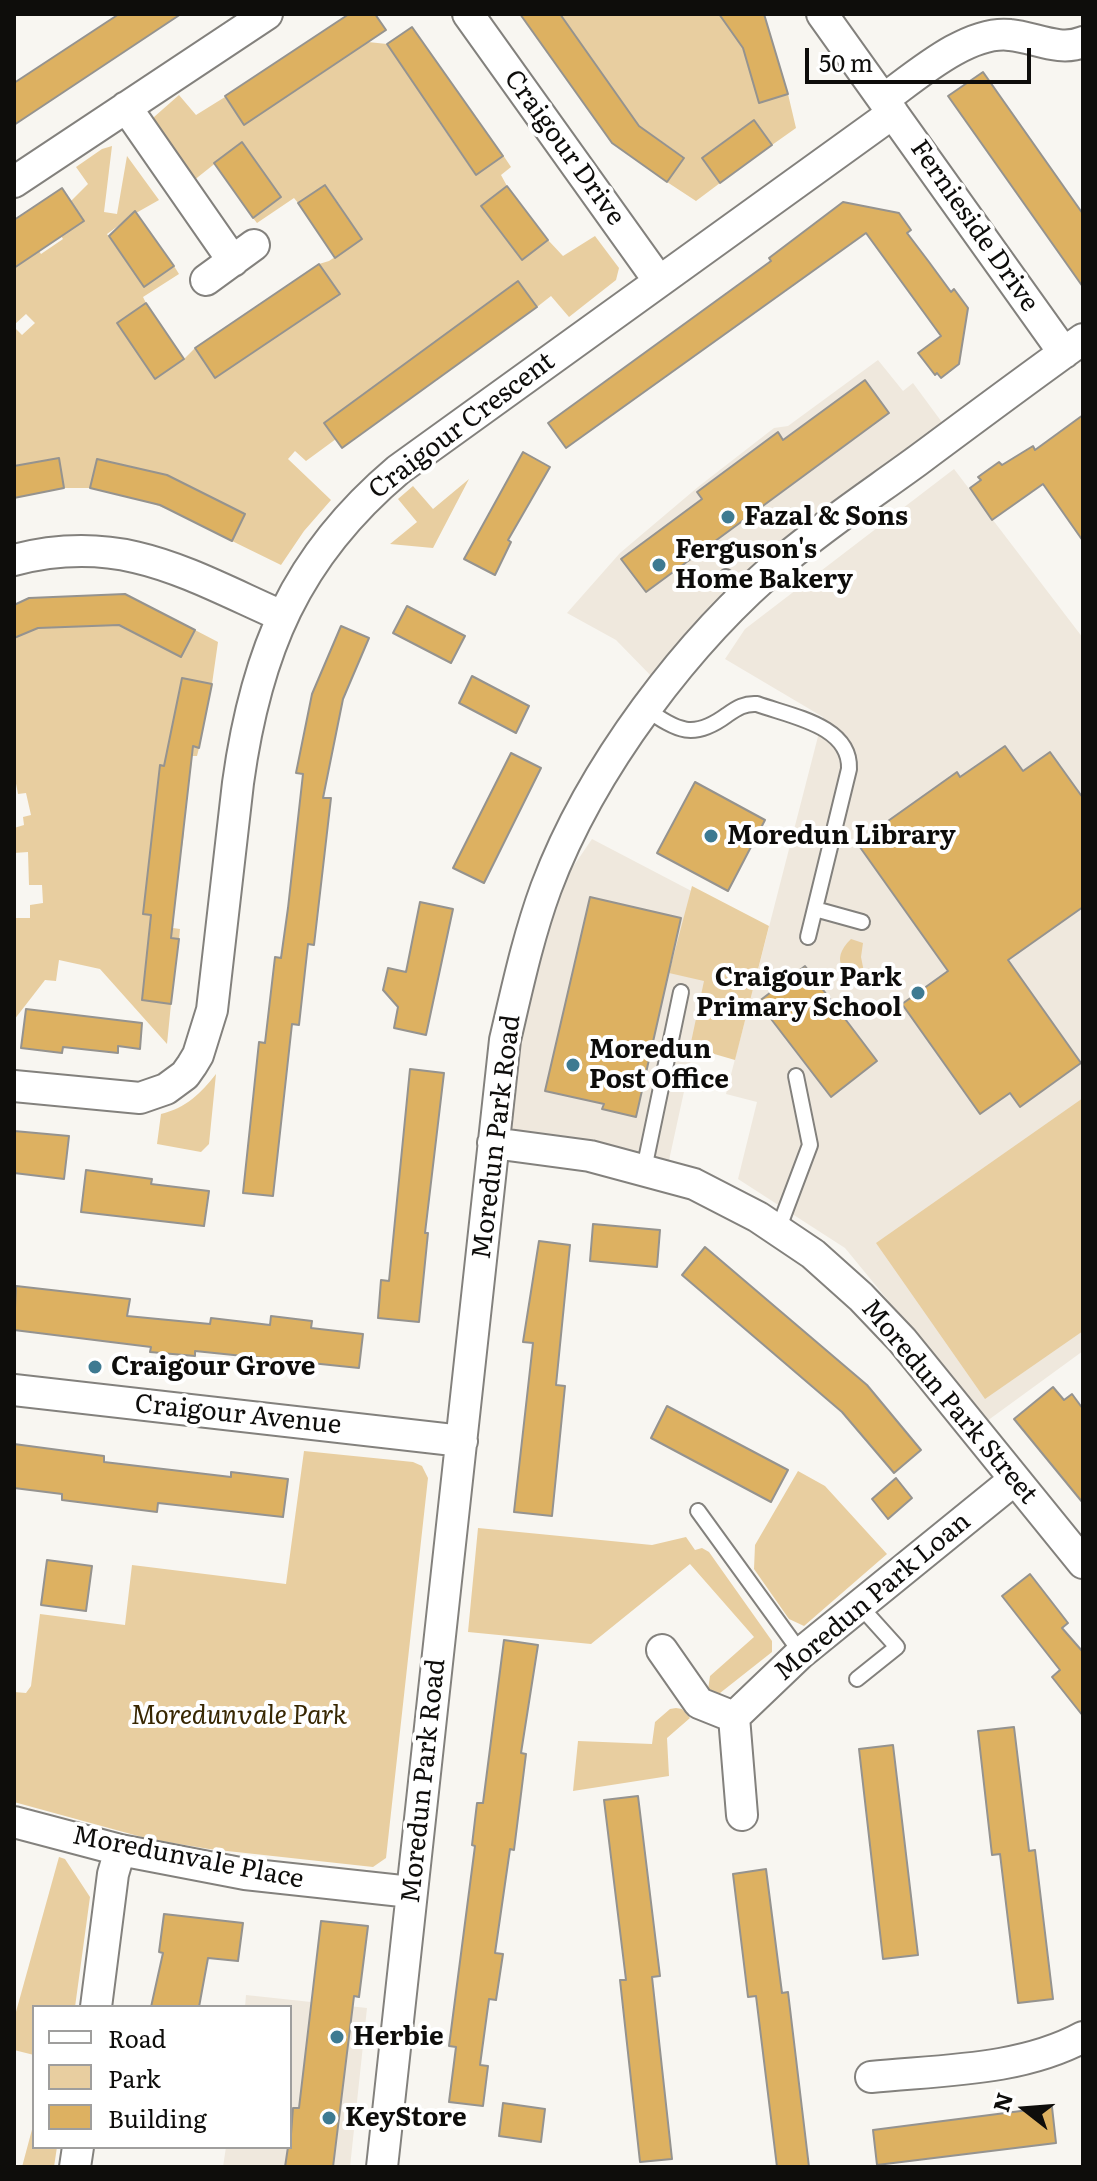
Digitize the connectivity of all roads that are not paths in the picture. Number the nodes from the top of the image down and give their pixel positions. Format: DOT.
graph roads {
  1 [pos="267,14"];
  2 [pos="468,14"];
  3 [pos="822,14"];
  4 [pos="1083,42"];
  5 [pos="888,106"];
  6 [pos="126,107"];
  7 [pos="14,182"];
  8 [pos="206,280"];
  9 [pos="659,281"];
  10 [pos="1074,346"];
  11 [pos="14,560"];
  12 [pos="282,616"];
  13 [pos="646,709"];
  14 [pos="815,909"];
  15 [pos="862,922"];
  16 [pos="808,937"];
  17 [pos="681,992"];
  18 [pos="796,1076"];
  19 [pos="14,1086"];
  20 [pos="493,1143"];
  21 [pos="644,1169"];
  22 [pos="778,1230"];
  23 [pos="14,1390"];
  24 [pos="462,1441"];
  25 [pos="1014,1480"];
  26 [pos="698,1511"];
  27 [pos="1083,1563"];
  28 [pos="860,1606"];
  29 [pos="662,1650"];
  30 [pos="801,1653"];
  31 [pos="857,1679"];
  32 [pos="734,1717"];
  33 [pos="742,1815"];
  34 [pos="14,1822"];
  35 [pos="120,1850"];
  36 [pos="411,1892"];
  37 [pos="96,2005"];
  38 [pos="1083,2037"];
  39 [pos="871,2077"];
  40 [pos="382,2167"];
  1 -- 6 [label="street"];
  2 -- 9 [label="street, Craigour Drive"];
  3 -- 5 [label="street, Fernieside Drive"];
  4 -- 5 [label="street"];
  5 -- 9 [label="street, Craigour Crescent"];
  5 -- 10 [label="street, Fernieside Drive"];
  6 -- 7 [label="street"];
  6 -- 8 [label="street"];
  9 -- 12 [label="street, Craigour Crescent"];
  10 -- 13 [label="street, Moredun Park Road"];
  11 -- 12 [label="street"];
  12 -- 19 [label="street, Craigour Crescent"];
  13 -- 14 [label="lane"];
  13 -- 20 [label="street, Moredun Park Road"];
  14 -- 15 [label="lane"];
  14 -- 16 [label="lane"];
  17 -- 21 [label="lane"];
  18 -- 22 [label="lane"];
  20 -- 21 [label="street, Moredun Park Street"];
  20 -- 24 [label="street, Moredun Park Road"];
  21 -- 22 [label="street, Moredun Park Street"];
  22 -- 25 [label="street, Moredun Park Street"];
  23 -- 24 [label="street, Craigour Avenue"];
  24 -- 36 [label="street, Moredun Park Road"];
  25 -- 27 [label="street, Moredun Park Street"];
  25 -- 28 [label="street, Moredun Park Loan"];
  26 -- 30 [label="lane"];
  28 -- 30 [label="street, Moredun Park Loan"];
  28 -- 31 [label="lane"];
  29 -- 32 [label="street"];
  30 -- 32 [label="street, Moredun Park Loan"];
  32 -- 33 [label="street"];
  34 -- 35 [label="street, Moredunvale Place"];
  35 -- 36 [label="street, Moredunvale Place"];
  35 -- 37 [label="street"];
  36 -- 40 [label="street, Moredun Park Road"];
  38 -- 39 [label="street"];
}
